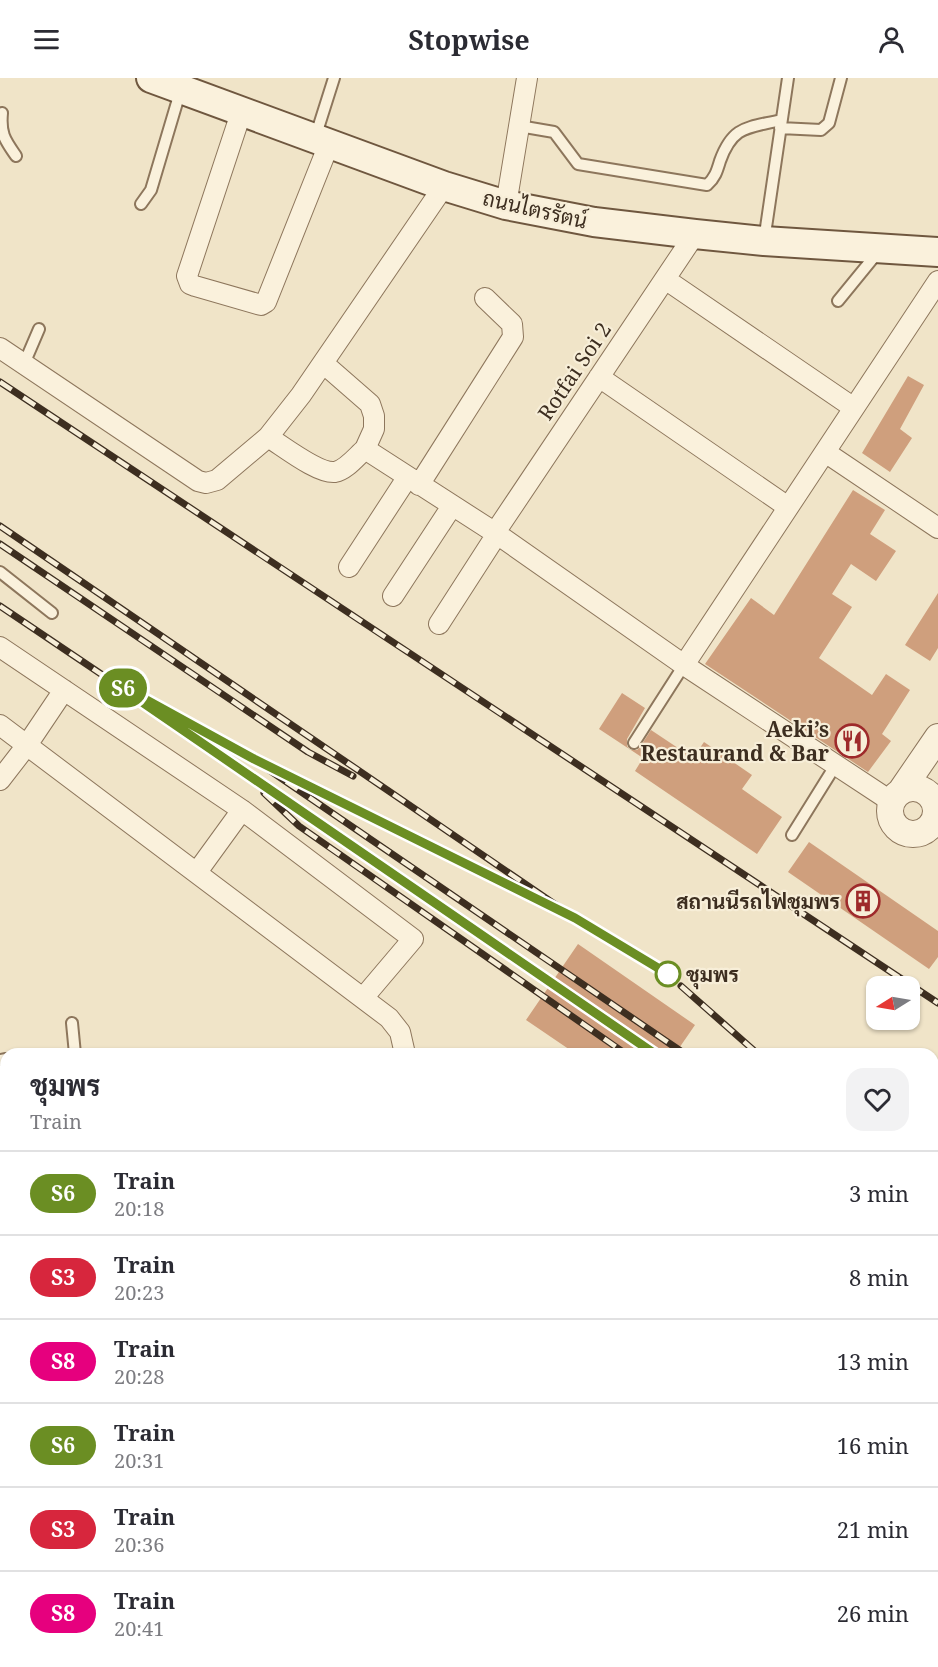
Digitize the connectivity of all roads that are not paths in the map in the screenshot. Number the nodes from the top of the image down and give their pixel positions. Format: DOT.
graph roads {
  1 [pos="151,78"];
  2 [pos="334,78"];
  3 [pos="527,78"];
  4 [pos="788,78"];
  5 [pos="841,78"];
  6 [pos="181,89"];
  7 [pos="242,110"];
  8 [pos="2,113"];
  9 [pos="780,124"];
  10 [pos="519,126"];
  11 [pos="322,141"];
  12 [pos="16,156"];
  13 [pos="444,186"];
  14 [pos="141,204"];
  15 [pos="506,205"];
  16 [pos="695,234"];
  17 [pos="764,241"];
  18 [pos="880,249"];
  19 [pos="938,252"];
  20 [pos="665,279"];
  21 [pos="938,281"];
  22 [pos="485,298"];
  23 [pos="838,301"];
  24 [pos="39,329"];
  25 [pos="0,348"];
  26 [pos="323,363"];
  27 [pos="24,364"];
  28 [pos="599,377"];
  29 [pos="854,408"];
  30 [pos="268,437"];
  31 [pos="365,450"];
  32 [pos="825,452"];
  33 [pos="413,481"];
  34 [pos="452,506"];
  35 [pos="789,507"];
  36 [pos="938,528"];
  37 [pos="495,534"];
  38 [pos="349,567"];
  39 [pos="0,572"];
  40 [pos="393,596"];
  41 [pos="52,613"];
  42 [pos="439,624"];
  43 [pos="0,647"];
  44 [pos="684,665"];
  45 [pos="64,690"];
  46 [pos="0,725"];
  47 [pos="938,737"];
  48 [pos="634,743"];
  49 [pos="27,745"];
  50 [pos="835,766"];
  51 [pos="0,780"];
  52 [pos="896,796"];
  53 [pos="242,810"];
  54 [pos="934,822"];
  55 [pos="792,835"];
  56 [pos="196,872"];
  57 [pos="363,998"];
  58 [pos="72,1023"];
  59 [pos="74,1048"];
  60 [pos="403,1048"];
  1 -- 6 [label="main road, ถนนไตรรัตน์"];
  2 -- 11 [label="lane"];
  3 -- 10 [label="street"];
  4 -- 9 [label="lane"];
  5 -- 9 [label="lane"];
  6 -- 7 [label="main road, ถนนไตรรัตน์"];
  6 -- 14 [label="lane"];
  7 -- 11 [label="main road, ถนนไตรรัตน์"];
  7 -- 11 [label="street"];
  8 -- 12 [label="lane"];
  9 -- 10 [label="lane"];
  9 -- 17 [label="lane"];
  10 -- 15 [label="street"];
  11 -- 13 [label="main road, ถนนไตรรัตน์"];
  13 -- 15 [label="main road, ถนนไตรรัตน์"];
  13 -- 26 [label="street"];
  15 -- 16 [label="main road, ถนนไตรรัตน์"];
  16 -- 17 [label="main road, ถนนไตรรัตน์"];
  16 -- 20 [label="street, Rotfai Soi 2"];
  17 -- 18 [label="main road, ถนนไตรรัตน์"];
  18 -- 19 [label="main road, ถนนไตรรัตน์"];
  18 -- 23 [label="lane"];
  20 -- 28 [label="street, Rotfai Soi 2"];
  20 -- 29 [label="street"];
  21 -- 29 [label="street"];
  22 -- 33 [label="street"];
  24 -- 27 [label="lane"];
  25 -- 27 [label="street"];
  26 -- 30 [label="street"];
  26 -- 31 [label="street"];
  27 -- 30 [label="street"];
  28 -- 35 [label="street"];
  28 -- 37 [label="street, Rotfai Soi 2"];
  29 -- 32 [label="street"];
  30 -- 31 [label="street"];
  31 -- 33 [label="street"];
  32 -- 35 [label="street"];
  32 -- 36 [label="street"];
  33 -- 34 [label="street"];
  33 -- 38 [label="street"];
  34 -- 37 [label="street"];
  34 -- 40 [label="street"];
  35 -- 44 [label="street"];
  37 -- 42 [label="street, Rotfai Soi 2"];
  37 -- 44 [label="street"];
  39 -- 41 [label="lane"];
  43 -- 45 [label="street"];
  44 -- 48 [label="lane"];
  44 -- 50 [label="street"];
  45 -- 49 [label="street"];
  45 -- 53 [label="street"];
  46 -- 49 [label="street"];
  47 -- 52 [label="street"];
  49 -- 51 [label="street"];
  49 -- 56 [label="street"];
  50 -- 52 [label="street"];
  50 -- 55 [label="lane"];
  52 -- 54 [label="street"];
  52 -- 54 [label="street"];
  53 -- 56 [label="street"];
  53 -- 57 [label="street"];
  56 -- 57 [label="street"];
  57 -- 60 [label="street"];
  58 -- 59 [label="lane"];
}
